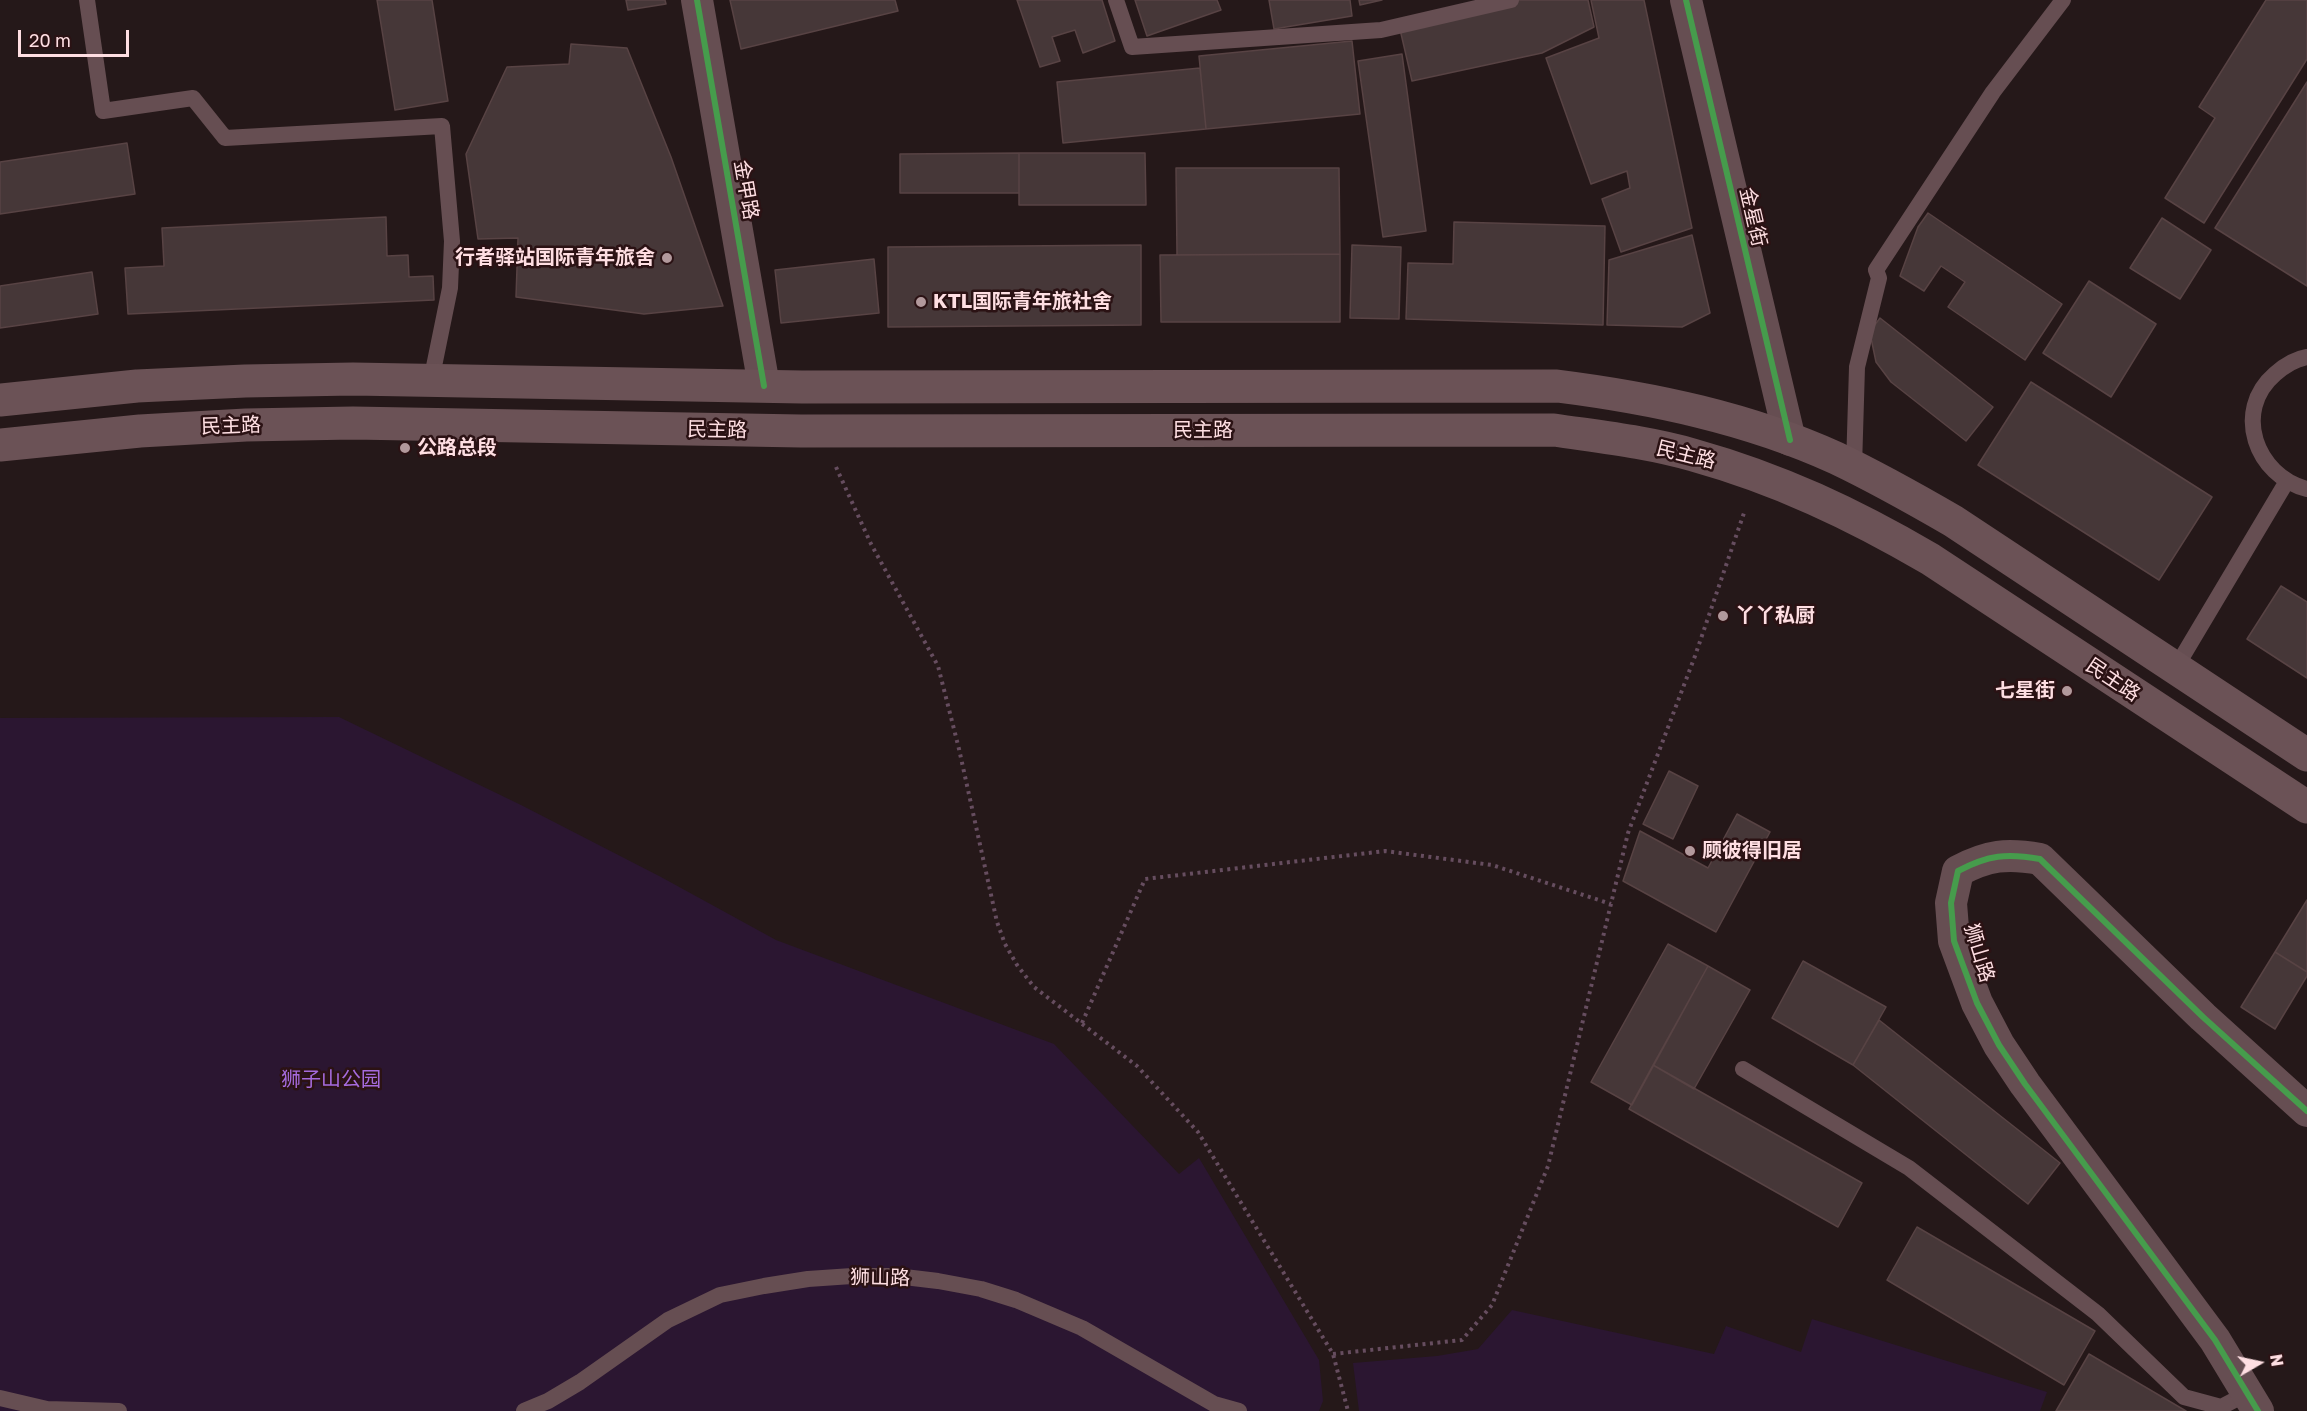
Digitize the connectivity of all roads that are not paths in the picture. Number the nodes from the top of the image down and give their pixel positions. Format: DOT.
graph roads {
  1 [pos="87,0"];
  2 [pos="697,0"];
  3 [pos="1116,0"];
  4 [pos="1512,0"];
  5 [pos="1686,0"];
  6 [pos="2063,0"];
  7 [pos="2307,357"];
  8 [pos="430,381"];
  9 [pos="764,386"];
  10 [pos="0,400"];
  11 [pos="1790,440"];
  12 [pos="0,445"];
  13 [pos="1854,467"];
  14 [pos="2287,482"];
  15 [pos="2307,489"];
  16 [pos="2175,669"];
  17 [pos="2307,755"];
  18 [pos="2307,807"];
  19 [pos="1743,1070"];
  20 [pos="2307,1111"];
  21 [pos="0,1398"];
  22 [pos="2252,1402"];
  23 [pos="119,1411"];
  24 [pos="524,1411"];
  25 [pos="1239,1411"];
  1 -- 8 [label="lane"];
  2 -- 9 [label="street, 金甲路"];
  3 -- 4 [label="lane"];
  5 -- 11 [label="street, 金星街"];
  6 -- 13 [label="lane"];
  7 -- 14 [label="lane"];
  8 -- 9 [label="main road"];
  8 -- 10 [label="main road"];
  9 -- 11 [label="main road"];
  11 -- 13 [label="main road"];
  12 -- 18 [label="main road, 民主路"];
  13 -- 16 [label="main road"];
  14 -- 15 [label="lane"];
  14 -- 16 [label="lane"];
  16 -- 17 [label="main road"];
  19 -- 22 [label="lane"];
  20 -- 22 [label="street, 狮山路"];
  21 -- 23 [label="lane"];
  24 -- 25 [label="lane, 狮山路"];
}
